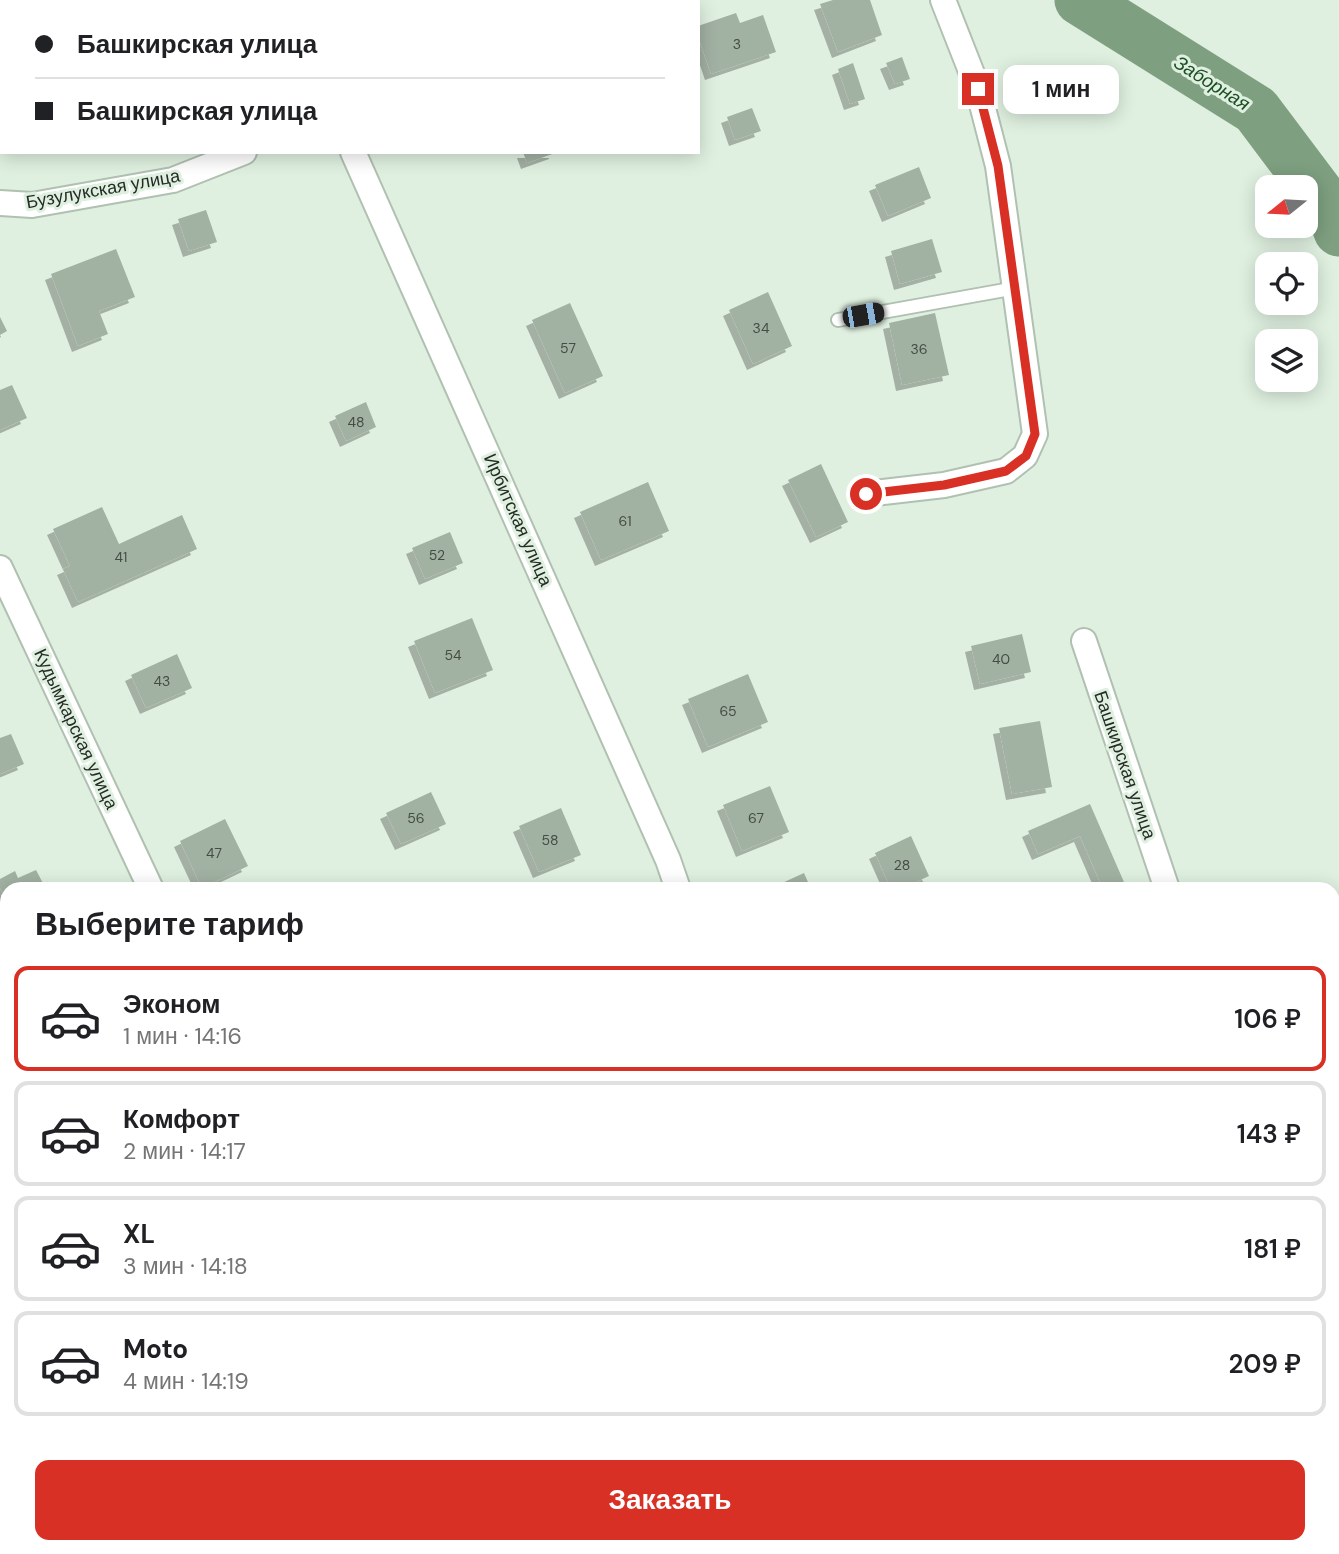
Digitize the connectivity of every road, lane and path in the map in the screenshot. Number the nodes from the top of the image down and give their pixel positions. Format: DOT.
graph roads {
  1 [pos="943,0"];
  2 [pos="239,154"];
  3 [pos="354,154"];
  4 [pos="0,203"];
  5 [pos="1016,288"];
  6 [pos="838,320"];
  7 [pos="866,494"];
  8 [pos="0,569"];
  9 [pos="1084,641"];
  10 [pos="148,882"];
  11 [pos="676,882"];
  12 [pos="1165,882"];
  1 -- 5 [label="street"];
  2 -- 4 [label="street, Бузулукская улица"];
  3 -- 11 [label="street, Ирбитская улица"];
  5 -- 6 [label="lane"];
  5 -- 7 [label="street"];
  8 -- 10 [label="street, Кудымкарская улица"];
  9 -- 12 [label="street, Башкирская улица"];
}
